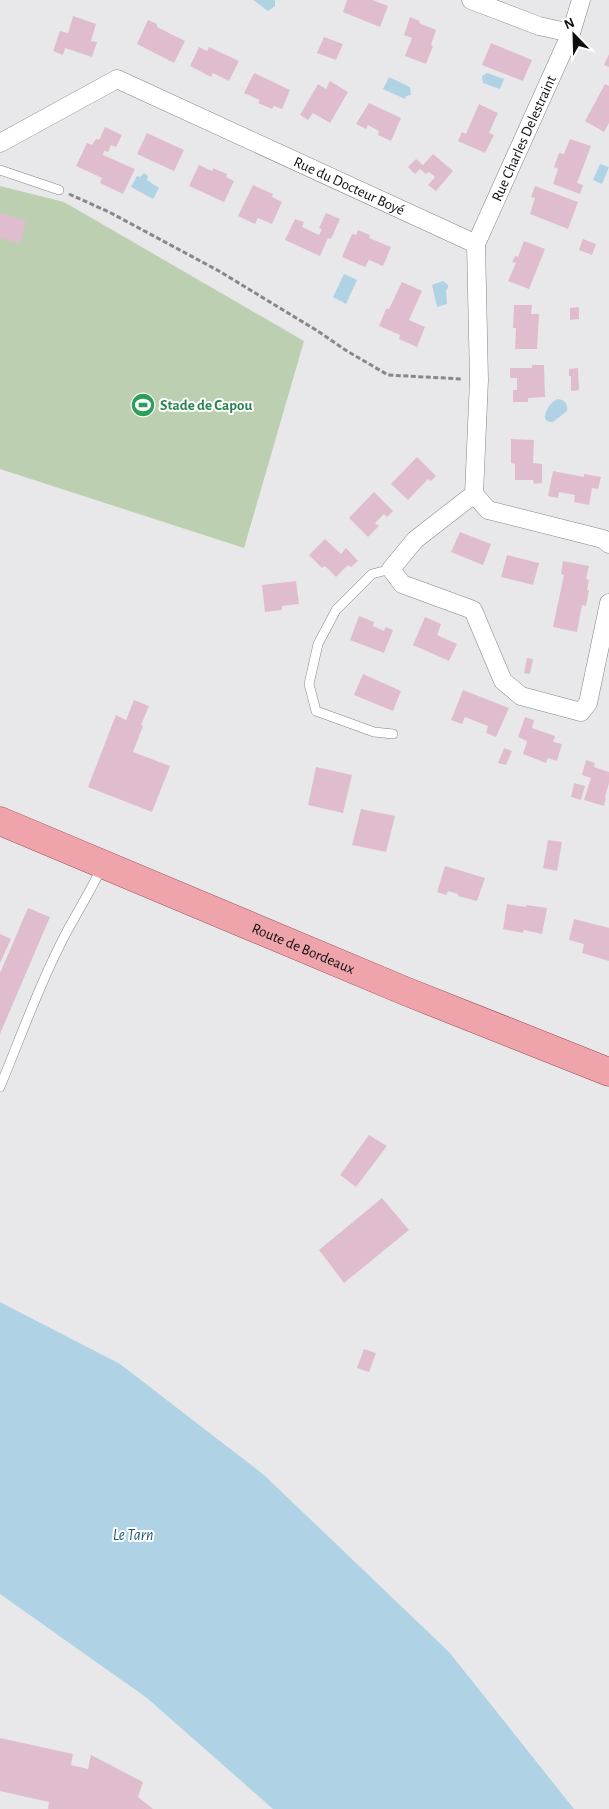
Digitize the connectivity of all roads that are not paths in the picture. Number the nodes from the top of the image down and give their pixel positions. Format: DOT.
graph roads {
  1 [pos="471,0"];
  2 [pos="581,0"];
  3 [pos="572,33"];
  4 [pos="0,143"];
  5 [pos="0,170"];
  6 [pos="59,190"];
  7 [pos="476,244"];
  8 [pos="474,494"];
  9 [pos="609,544"];
  10 [pos="391,569"];
  11 [pos="609,603"];
  12 [pos="392,734"];
  13 [pos="0,821"];
  14 [pos="104,864"];
  15 [pos="609,1072"];
  16 [pos="0,1088"];
  1 -- 3 [label="street"];
  2 -- 3 [label="street, Rue Charles Delestraint"];
  3 -- 7 [label="street, Rue Charles Delestraint"];
  4 -- 7 [label="street, Rue du Docteur Boyé"];
  5 -- 6 [label="lane"];
  7 -- 8 [label="street"];
  8 -- 9 [label="street"];
  8 -- 10 [label="street"];
  10 -- 11 [label="street"];
  10 -- 12 [label="lane"];
  13 -- 14 [label="main road, Route de Bordeaux"];
  14 -- 15 [label="main road, Route de Bordeaux"];
  14 -- 16 [label="lane"];
}
